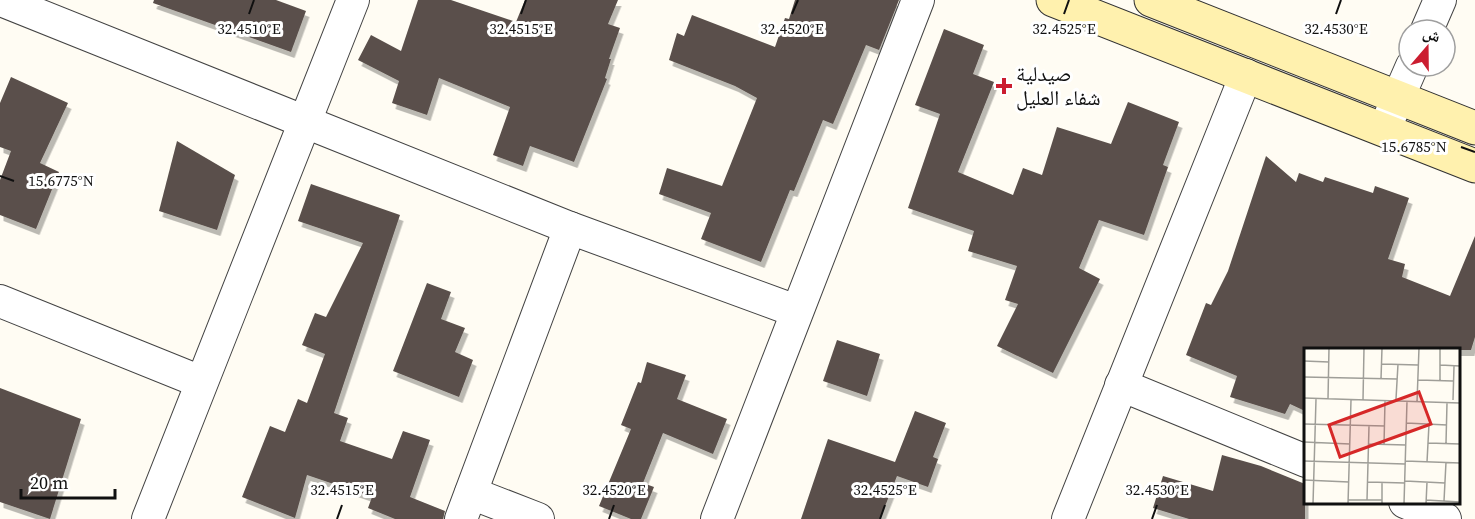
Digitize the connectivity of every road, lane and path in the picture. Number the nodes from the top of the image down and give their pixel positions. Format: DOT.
graph roads {
  1 [pos="1,0"];
  2 [pos="353,0"];
  3 [pos="918,0"];
  4 [pos="1053,0"];
  5 [pos="1151,0"];
  6 [pos="1440,0"];
  7 [pos="1432,18"];
  8 [pos="1246,75"];
  9 [pos="1407,78"];
  10 [pos="1398,98"];
  11 [pos="304,121"];
  12 [pos="1475,128"];
  13 [pos="1384,130"];
  14 [pos="1475,166"];
  15 [pos="570,228"];
  16 [pos="0,301"];
  17 [pos="796,311"];
  18 [pos="201,382"];
  19 [pos="1121,385"];
  20 [pos="1304,461"];
  21 [pos="1410,504"];
  22 [pos="466,506"];
  23 [pos="148,519"];
  24 [pos="538,519"];
  25 [pos="717,519"];
  26 [pos="1068,519"];
  27 [pos="1445,519"];
  1 -- 11 [label="street"];
  2 -- 11 [label="street"];
  3 -- 17 [label="street"];
  4 -- 8 [label="main road"];
  5 -- 10 [label="main road"];
  6 -- 7 [label="street"];
  8 -- 13 [label="main road"];
  8 -- 19 [label="street"];
  9 -- 10 [label="street"];
  10 -- 12 [label="main road"];
  10 -- 13 [label="street"];
  11 -- 15 [label="street"];
  11 -- 18 [label="street"];
  13 -- 14 [label="main road"];
  15 -- 17 [label="street"];
  15 -- 22 [label="street"];
  16 -- 18 [label="street"];
  17 -- 25 [label="street"];
  18 -- 23 [label="street"];
  19 -- 20 [label="street"];
  19 -- 26 [label="street"];
  21 -- 27 [label="street"];
  22 -- 24 [label="street"];
}
